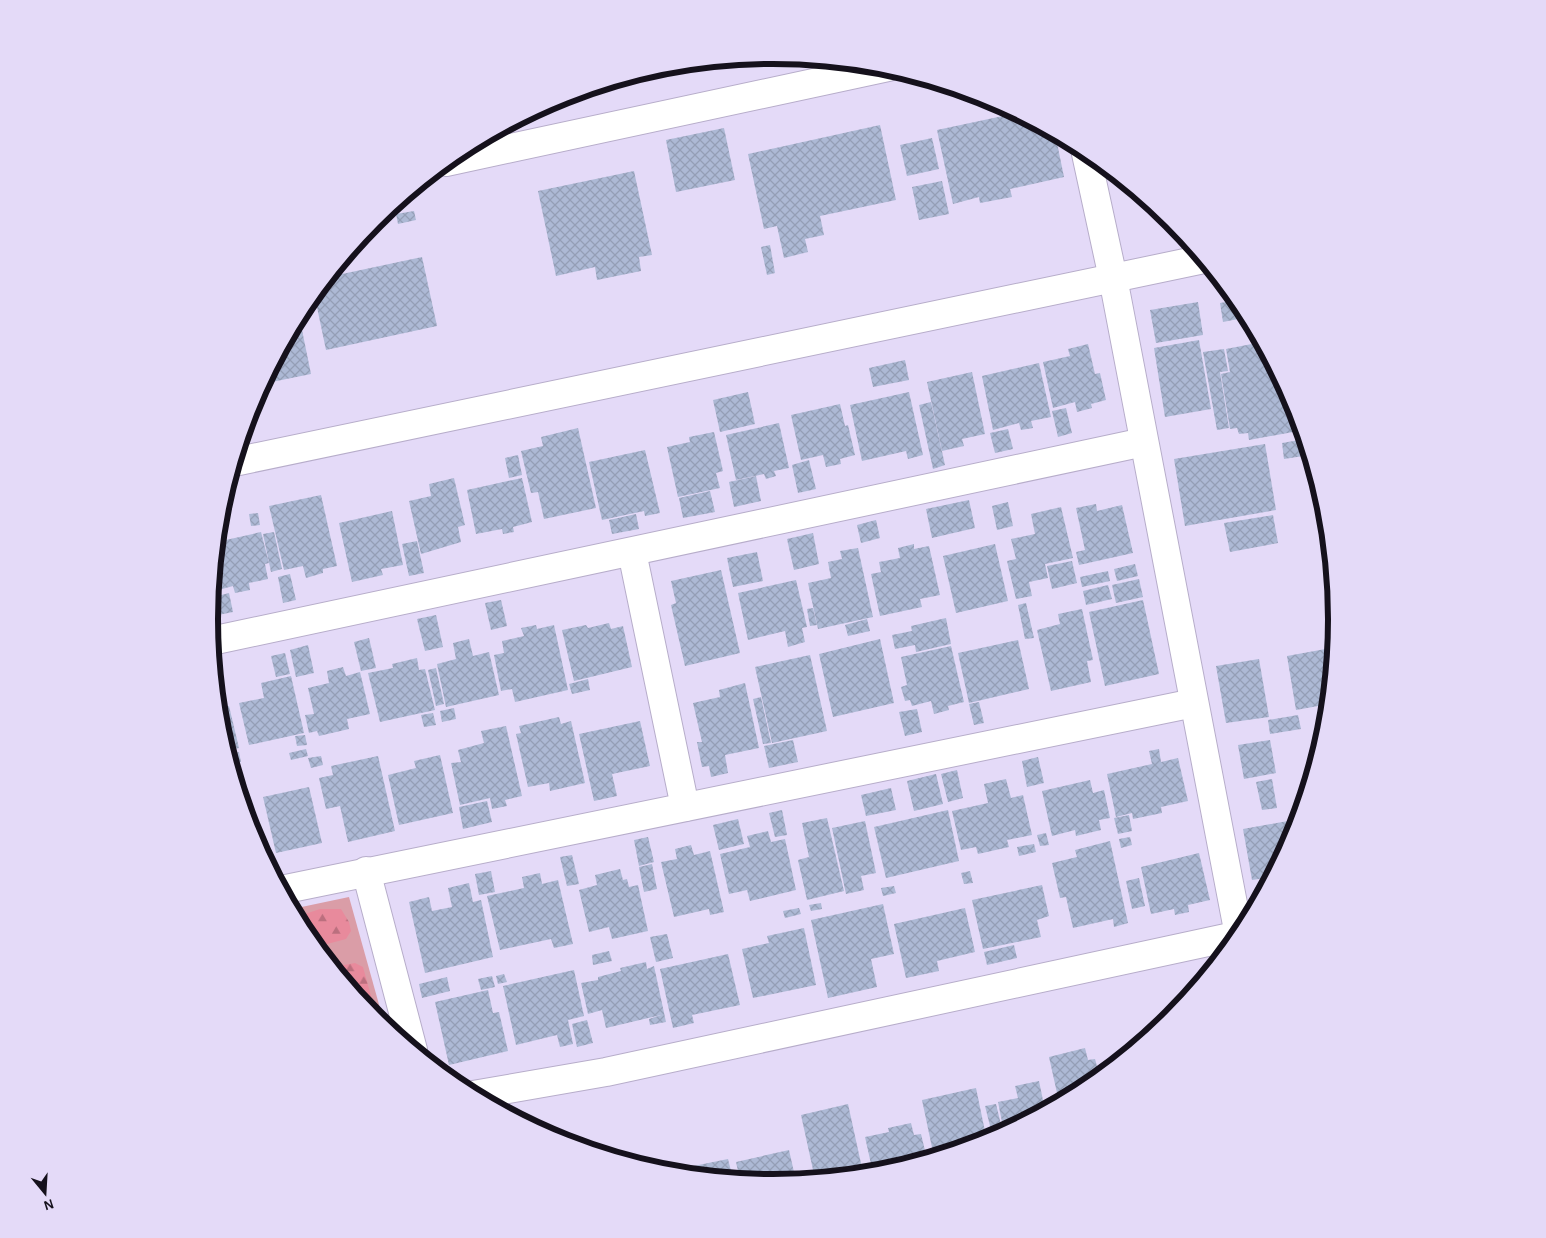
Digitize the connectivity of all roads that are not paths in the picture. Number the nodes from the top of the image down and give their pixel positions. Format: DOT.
graph roads {
  1 [pos="865,72"];
  2 [pos="463,158"];
  3 [pos="1087,161"];
  4 [pos="1196,261"];
  5 [pos="1113,278"];
  6 [pos="1144,442"];
  7 [pos="241,460"];
  8 [pos="632,552"];
  9 [pos="219,640"];
  10 [pos="1194,702"];
  11 [pos="685,807"];
  12 [pos="366,871"];
  13 [pos="288,889"];
  14 [pos="1237,924"];
  15 [pos="1228,937"];
  16 [pos="410,1039"];
  17 [pos="484,1093"];
  1 -- 2 [label="street"];
  3 -- 5 [label="street"];
  4 -- 5 [label="street"];
  5 -- 6 [label="street"];
  5 -- 7 [label="street"];
  6 -- 8 [label="street"];
  6 -- 10 [label="street"];
  8 -- 9 [label="street"];
  8 -- 11 [label="street"];
  10 -- 11 [label="street"];
  10 -- 14 [label="street"];
  11 -- 12 [label="street"];
  12 -- 13 [label="street"];
  12 -- 16 [label="street"];
  15 -- 17 [label="street"];
}
